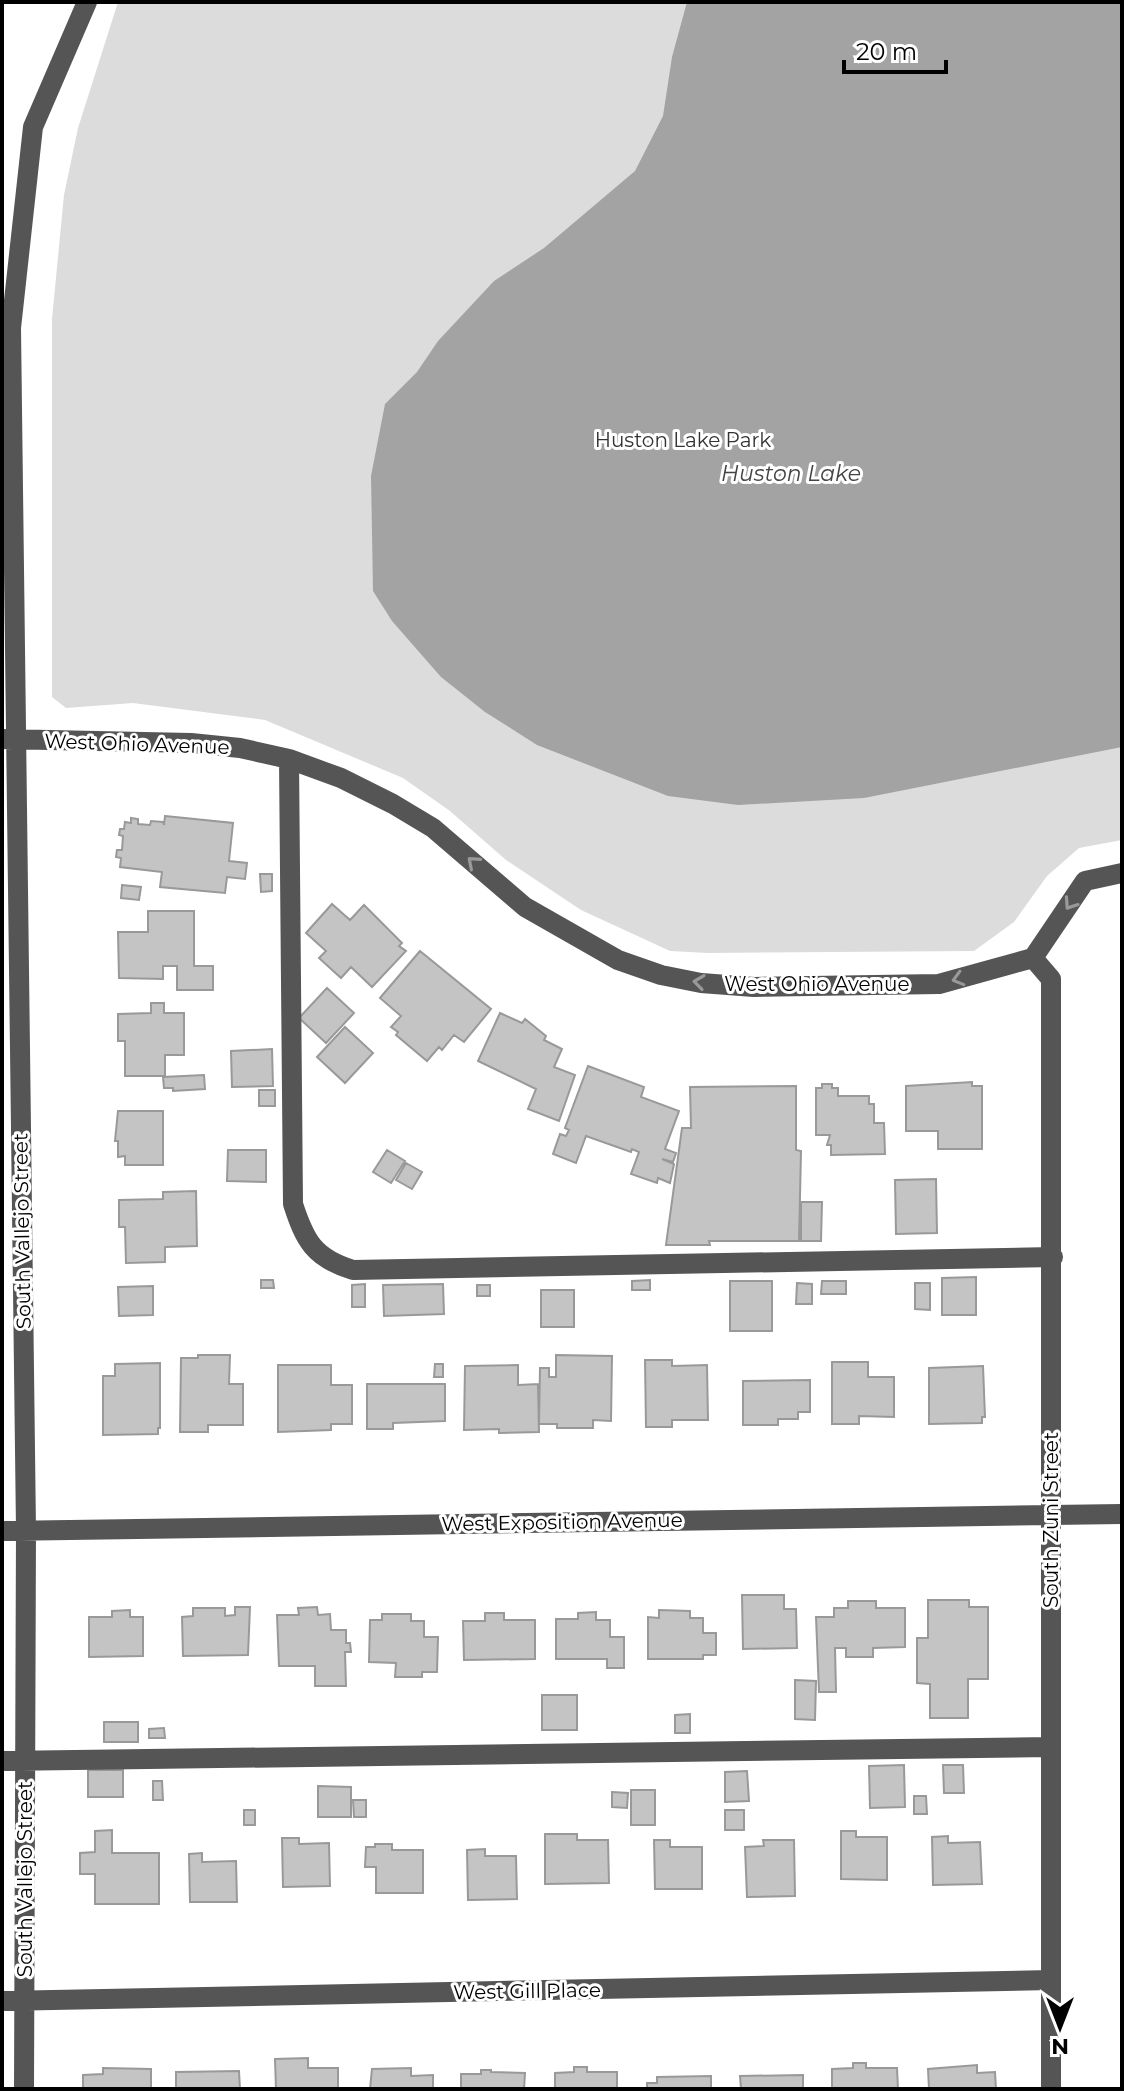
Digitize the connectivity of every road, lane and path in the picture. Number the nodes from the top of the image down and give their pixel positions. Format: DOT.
graph roads {
  1 [pos="87,2"];
  2 [pos="9,739"];
  3 [pos="289,759"];
  4 [pos="1122,873"];
  5 [pos="1033,958"];
  6 [pos="1053,1257"];
  7 [pos="1122,1514"];
  8 [pos="1050,1515"];
  9 [pos="26,1530"];
  10 [pos="2,1531"];
  11 [pos="1050,1747"];
  12 [pos="26,1760"];
  13 [pos="2,1761"];
  14 [pos="1051,1980"];
  15 [pos="2,2001"];
  16 [pos="25,2001"];
  17 [pos="24,2089"];
  18 [pos="1051,2089"];
  1 -- 2 [label="street, South Vallejo Street"];
  2 -- 3 [label="street, West Ohio Avenue"];
  2 -- 9 [label="street, South Vallejo Street"];
  5 -- 3 [label="street, West Ohio Avenue, one-way"];
  3 -- 6 [label="street"];
  4 -- 5 [label="street, one-way"];
  5 -- 6 [label="street, South Zuni Street"];
  6 -- 8 [label="street, South Zuni Street"];
  7 -- 8 [label="street, West Exposition Avenue"];
  8 -- 9 [label="street, West Exposition Avenue"];
  8 -- 11 [label="street, South Zuni Street"];
  9 -- 10 [label="street, West Exposition Avenue"];
  9 -- 12 [label="street, South Vallejo Street"];
  11 -- 12 [label="street"];
  11 -- 14 [label="street, South Zuni Street"];
  12 -- 13 [label="street"];
  12 -- 16 [label="street, South Vallejo Street"];
  14 -- 16 [label="street, West Gill Place"];
  14 -- 18 [label="street, South Zuni Street"];
  15 -- 16 [label="street, West Gill Place"];
  16 -- 17 [label="street, South Vallejo Street"];
}
